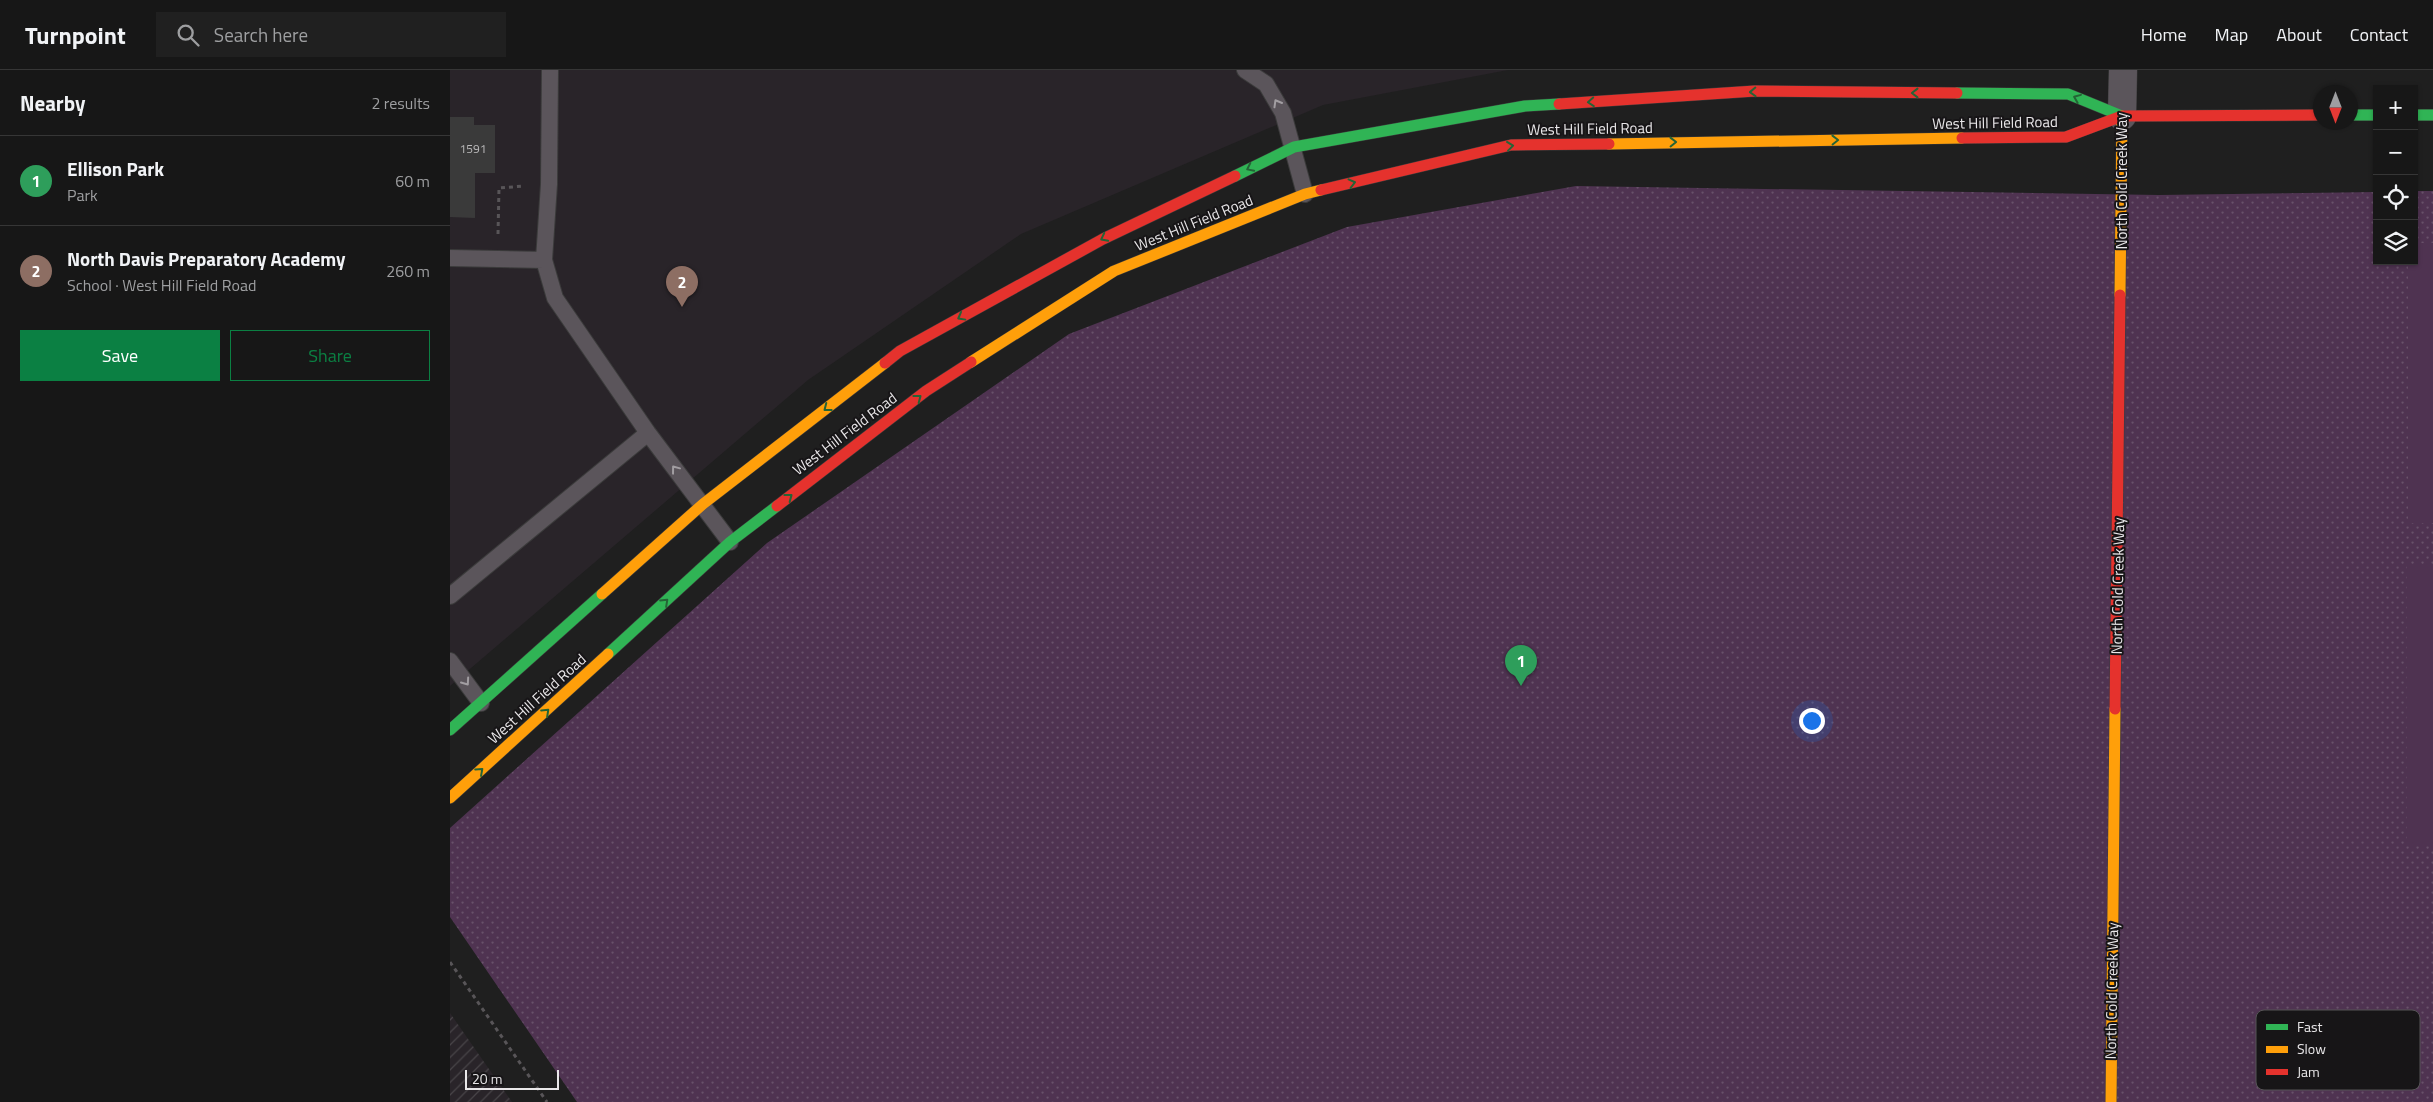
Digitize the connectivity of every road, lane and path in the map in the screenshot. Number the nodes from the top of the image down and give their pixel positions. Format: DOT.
graph roads {
  1 [pos="550,70"];
  2 [pos="1245,70"];
  3 [pos="2123,70"];
  4 [pos="2313,115"];
  5 [pos="2358,115"];
  6 [pos="2373,115"];
  7 [pos="2418,115"];
  8 [pos="2433,115"];
  9 [pos="2122,116"];
  10 [pos="1294,147"];
  11 [pos="529,185"];
  12 [pos="1305,194"];
  13 [pos="498,235"];
  14 [pos="450,258"];
  15 [pos="544,260"];
  16 [pos="648,433"];
  17 [pos="703,504"];
  18 [pos="730,542"];
  19 [pos="450,596"];
  20 [pos="450,661"];
  21 [pos="481,704"];
  22 [pos="450,730"];
  23 [pos="450,798"];
  24 [pos="450,962"];
  25 [pos="547,1102"];
  26 [pos="2111,1102"];
  1 -- 15 [label="lane"];
  10 -- 2 [label="lane, one-way"];
  3 -- 9 [label="street, North Cold Creek Way"];
  4 -- 9 [label="main road, West Hill Field Road"];
  5 -- 6 [label="main road"];
  7 -- 8 [label="main road"];
  9 -- 10 [label="main road, West Hill Field Road, one-way"];
  12 -- 9 [label="main road, West Hill Field Road, one-way"];
  9 -- 26 [label="main road, North Cold Creek Way"];
  10 -- 12 [label="lane"];
  10 -- 17 [label="main road, West Hill Field Road, one-way"];
  11 -- 13 [label="path"];
  18 -- 12 [label="main road, West Hill Field Road, one-way"];
  14 -- 15 [label="lane"];
  15 -- 16 [label="lane"];
  17 -- 16 [label="lane, one-way"];
  16 -- 19 [label="lane"];
  17 -- 18 [label="lane"];
  17 -- 21 [label="main road, West Hill Field Road"];
  23 -- 18 [label="main road, West Hill Field Road, one-way"];
  20 -- 21 [label="lane, one-way"];
  21 -- 22 [label="main road, West Hill Field Road"];
  24 -- 25 [label="path"];
}
